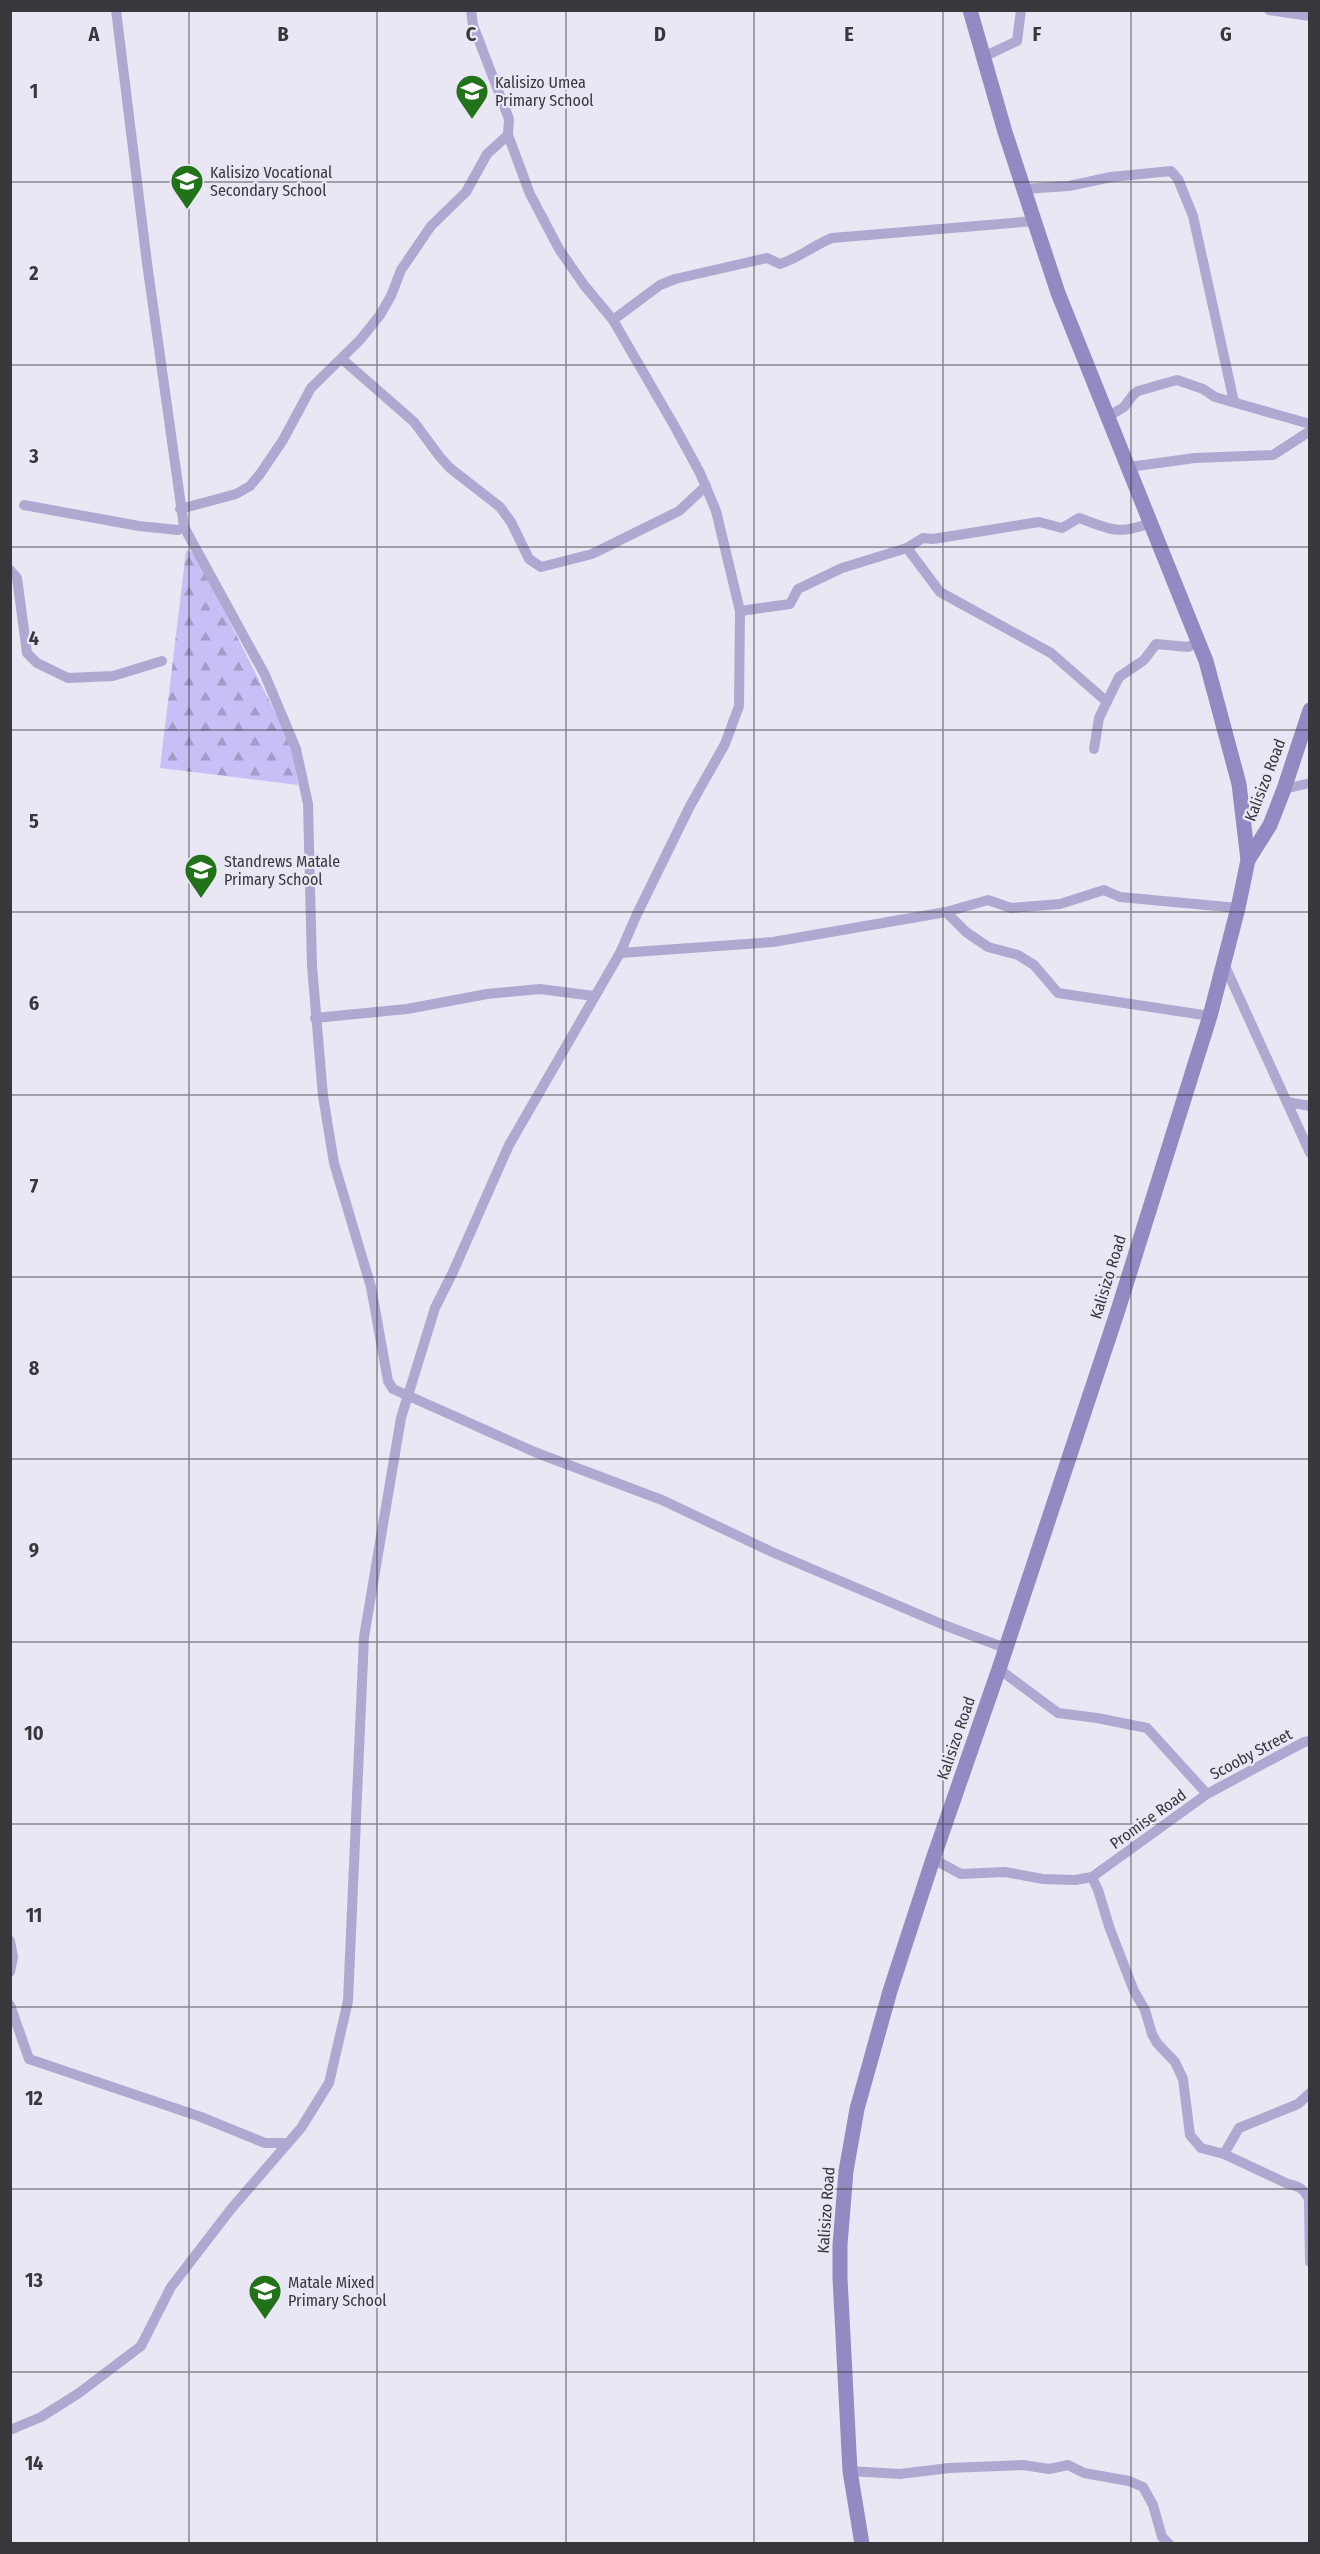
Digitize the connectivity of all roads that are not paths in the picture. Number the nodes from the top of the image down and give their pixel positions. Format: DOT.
graph roads {
  1 [pos="116,10"];
  2 [pos="471,10"];
  3 [pos="970,10"];
  4 [pos="1021,10"];
  5 [pos="1269,10"];
  6 [pos="1310,16"];
  7 [pos="983,57"];
  8 [pos="508,135"];
  9 [pos="1024,189"];
  10 [pos="1035,220"];
  11 [pos="613,320"];
  12 [pos="342,359"];
  13 [pos="1234,402"];
  14 [pos="1109,416"];
  15 [pos="1310,424"];
  16 [pos="1310,431"];
  17 [pos="1129,467"];
  18 [pos="706,486"];
  19 [pos="24,505"];
  20 [pos="180,509"];
  21 [pos="1151,523"];
  22 [pos="178,530"];
  23 [pos="907,548"];
  24 [pos="10,570"];
  25 [pos="740,611"];
  26 [pos="1198,642"];
  27 [pos="162,661"];
  28 [pos="1106,701"];
  29 [pos="1310,710"];
  30 [pos="1094,749"];
  31 [pos="1310,783"];
  32 [pos="1284,789"];
  33 [pos="1248,860"];
  34 [pos="1238,908"];
  35 [pos="946,912"];
  36 [pos="620,953"];
  37 [pos="1224,964"];
  38 [pos="594,996"];
  39 [pos="1210,1016"];
  40 [pos="315,1018"];
  41 [pos="1287,1102"];
  42 [pos="1310,1106"];
  43 [pos="1310,1153"];
  44 [pos="408,1395"];
  45 [pos="1005,1648"];
  46 [pos="999,1669"];
  47 [pos="1310,1741"];
  48 [pos="1207,1794"];
  49 [pos="933,1859"];
  50 [pos="1092,1877"];
  51 [pos="10,1941"];
  52 [pos="12,1957"];
  53 [pos="10,1972"];
  54 [pos="10,2005"];
  55 [pos="1310,2093"];
  56 [pos="288,2143"];
  57 [pos="1224,2154"];
  58 [pos="1310,2262"];
  59 [pos="10,2430"];
  60 [pos="850,2471"];
  61 [pos="1164,2541"];
  62 [pos="862,2544"];
  1 -- 20 [label="street"];
  2 -- 8 [label="street"];
  3 -- 7 [label="street"];
  4 -- 7 [label="street"];
  5 -- 6 [label="street"];
  7 -- 9 [label="street"];
  8 -- 11 [label="street"];
  8 -- 12 [label="street"];
  9 -- 10 [label="street"];
  9 -- 13 [label="street"];
  10 -- 11 [label="street"];
  10 -- 14 [label="street"];
  11 -- 18 [label="street"];
  12 -- 18 [label="street"];
  12 -- 20 [label="street"];
  13 -- 14 [label="street"];
  13 -- 15 [label="street"];
  14 -- 17 [label="street"];
  16 -- 17 [label="street"];
  17 -- 21 [label="street"];
  18 -- 25 [label="street"];
  19 -- 22 [label="street"];
  20 -- 40 [label="street"];
  21 -- 23 [label="street"];
  21 -- 26 [label="street"];
  23 -- 25 [label="street"];
  23 -- 28 [label="street"];
  24 -- 27 [label="street"];
  25 -- 36 [label="street"];
  26 -- 28 [label="street"];
  26 -- 33 [label="street"];
  28 -- 30 [label="street"];
  29 -- 32 [label="street, Kalisizo Road"];
  31 -- 32 [label="street"];
  32 -- 33 [label="street, Kalisizo Road"];
  33 -- 34 [label="street, Kalisizo Road"];
  34 -- 35 [label="street"];
  34 -- 37 [label="street, Kalisizo Road"];
  35 -- 36 [label="street"];
  35 -- 39 [label="street"];
  36 -- 38 [label="street"];
  37 -- 39 [label="street, Kalisizo Road"];
  37 -- 41 [label="street"];
  38 -- 40 [label="street"];
  38 -- 44 [label="street"];
  39 -- 45 [label="street, Kalisizo Road"];
  40 -- 44 [label="street"];
  41 -- 42 [label="street"];
  41 -- 43 [label="street"];
  44 -- 45 [label="street"];
  44 -- 56 [label="street"];
  45 -- 46 [label="street, Kalisizo Road"];
  46 -- 48 [label="street, Promise Road"];
  46 -- 49 [label="street, Kalisizo Road"];
  47 -- 48 [label="street, Scooby Street"];
  48 -- 50 [label="street, Promise Road"];
  49 -- 50 [label="street"];
  49 -- 60 [label="street, Kalisizo Road"];
  50 -- 57 [label="street"];
  51 -- 52 [label="street"];
  52 -- 53 [label="street"];
  54 -- 56 [label="street"];
  55 -- 57 [label="street"];
  56 -- 59 [label="street"];
  57 -- 58 [label="street"];
  60 -- 61 [label="street"];
  60 -- 62 [label="street, Kalisizo Road"];
}
